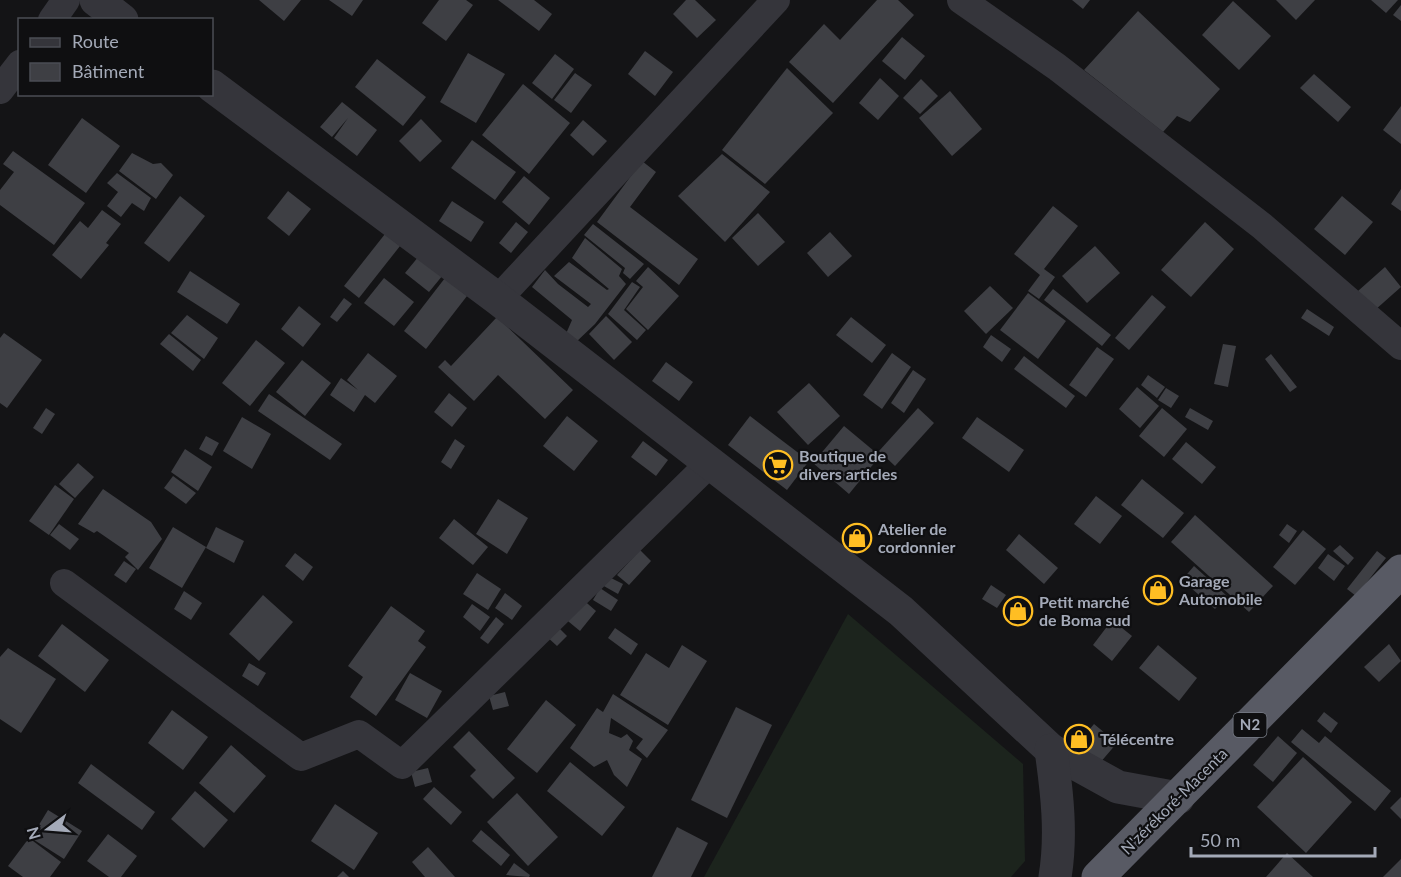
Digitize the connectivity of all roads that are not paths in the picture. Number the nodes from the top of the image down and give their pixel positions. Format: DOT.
graph roads {
  1 [pos="66,0"];
  2 [pos="96,0"];
  3 [pos="776,0"];
  4 [pos="961,0"];
  5 [pos="53,18"];
  6 [pos="119,18"];
  7 [pos="18,67"];
  8 [pos="213,87"];
  9 [pos="0,90"];
  10 [pos="498,299"];
  11 [pos="1401,346"];
  12 [pos="709,464"];
  13 [pos="1401,571"];
  14 [pos="64,583"];
  15 [pos="1051,750"];
  16 [pos="1178,798"];
  17 [pos="1054,877"];
  18 [pos="1098,877"];
  1 -- 5 [label="street"];
  2 -- 6 [label="street"];
  3 -- 10 [label="street"];
  4 -- 11 [label="street"];
  7 -- 9 [label="street"];
  8 -- 10 [label="street"];
  10 -- 12 [label="street"];
  12 -- 14 [label="street"];
  12 -- 15 [label="street"];
  13 -- 16 [label="highway, N'zérékoré-Macenta / N2"];
  15 -- 16 [label="street"];
  15 -- 17 [label="street"];
  16 -- 18 [label="highway, N'zérékoré-Macenta / N2"];
}
